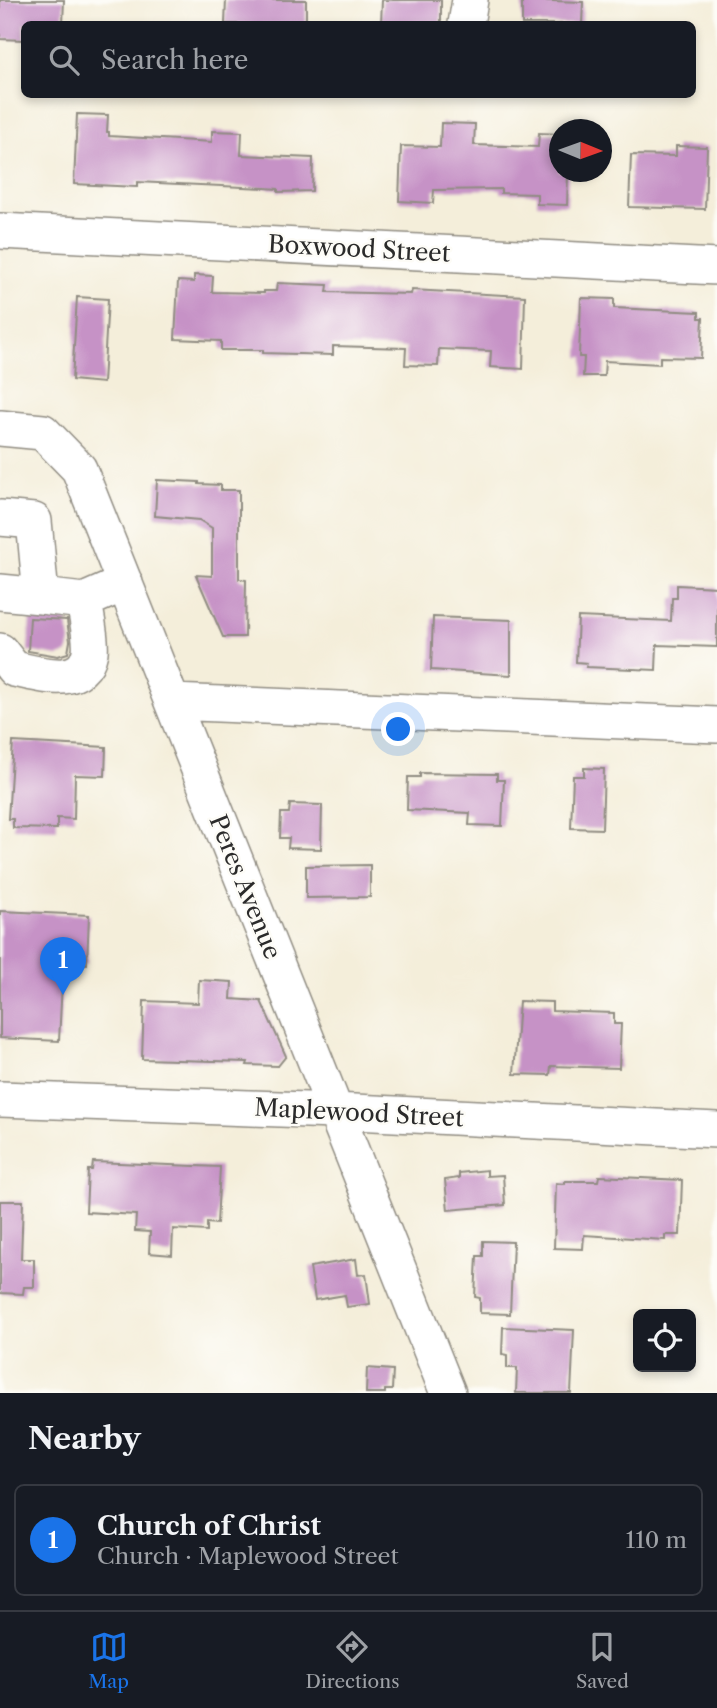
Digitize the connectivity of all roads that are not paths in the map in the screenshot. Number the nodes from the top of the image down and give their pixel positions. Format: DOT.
graph roads {
  1 [pos="470,0"];
  2 [pos="467,21"];
  3 [pos="0,231"];
  4 [pos="717,267"];
  5 [pos="0,428"];
  6 [pos="0,518"];
  7 [pos="125,583"];
  8 [pos="0,592"];
  9 [pos="41,596"];
  10 [pos="84,601"];
  11 [pos="0,651"];
  12 [pos="172,702"];
  13 [pos="717,725"];
  14 [pos="0,1099"];
  15 [pos="334,1111"];
  16 [pos="717,1130"];
  17 [pos="448,1393"];
  1 -- 2 [label="street"];
  3 -- 4 [label="street, Boxwood Street"];
  5 -- 7 [label="street, Peres Avenue"];
  6 -- 9 [label="street"];
  7 -- 10 [label="street"];
  7 -- 12 [label="street, Peres Avenue"];
  8 -- 9 [label="street"];
  9 -- 10 [label="street"];
  10 -- 11 [label="street"];
  12 -- 13 [label="street"];
  12 -- 15 [label="street, Peres Avenue"];
  14 -- 15 [label="street, Maplewood Street"];
  15 -- 16 [label="street, Maplewood Street"];
  15 -- 17 [label="street, Peres Avenue"];
}
